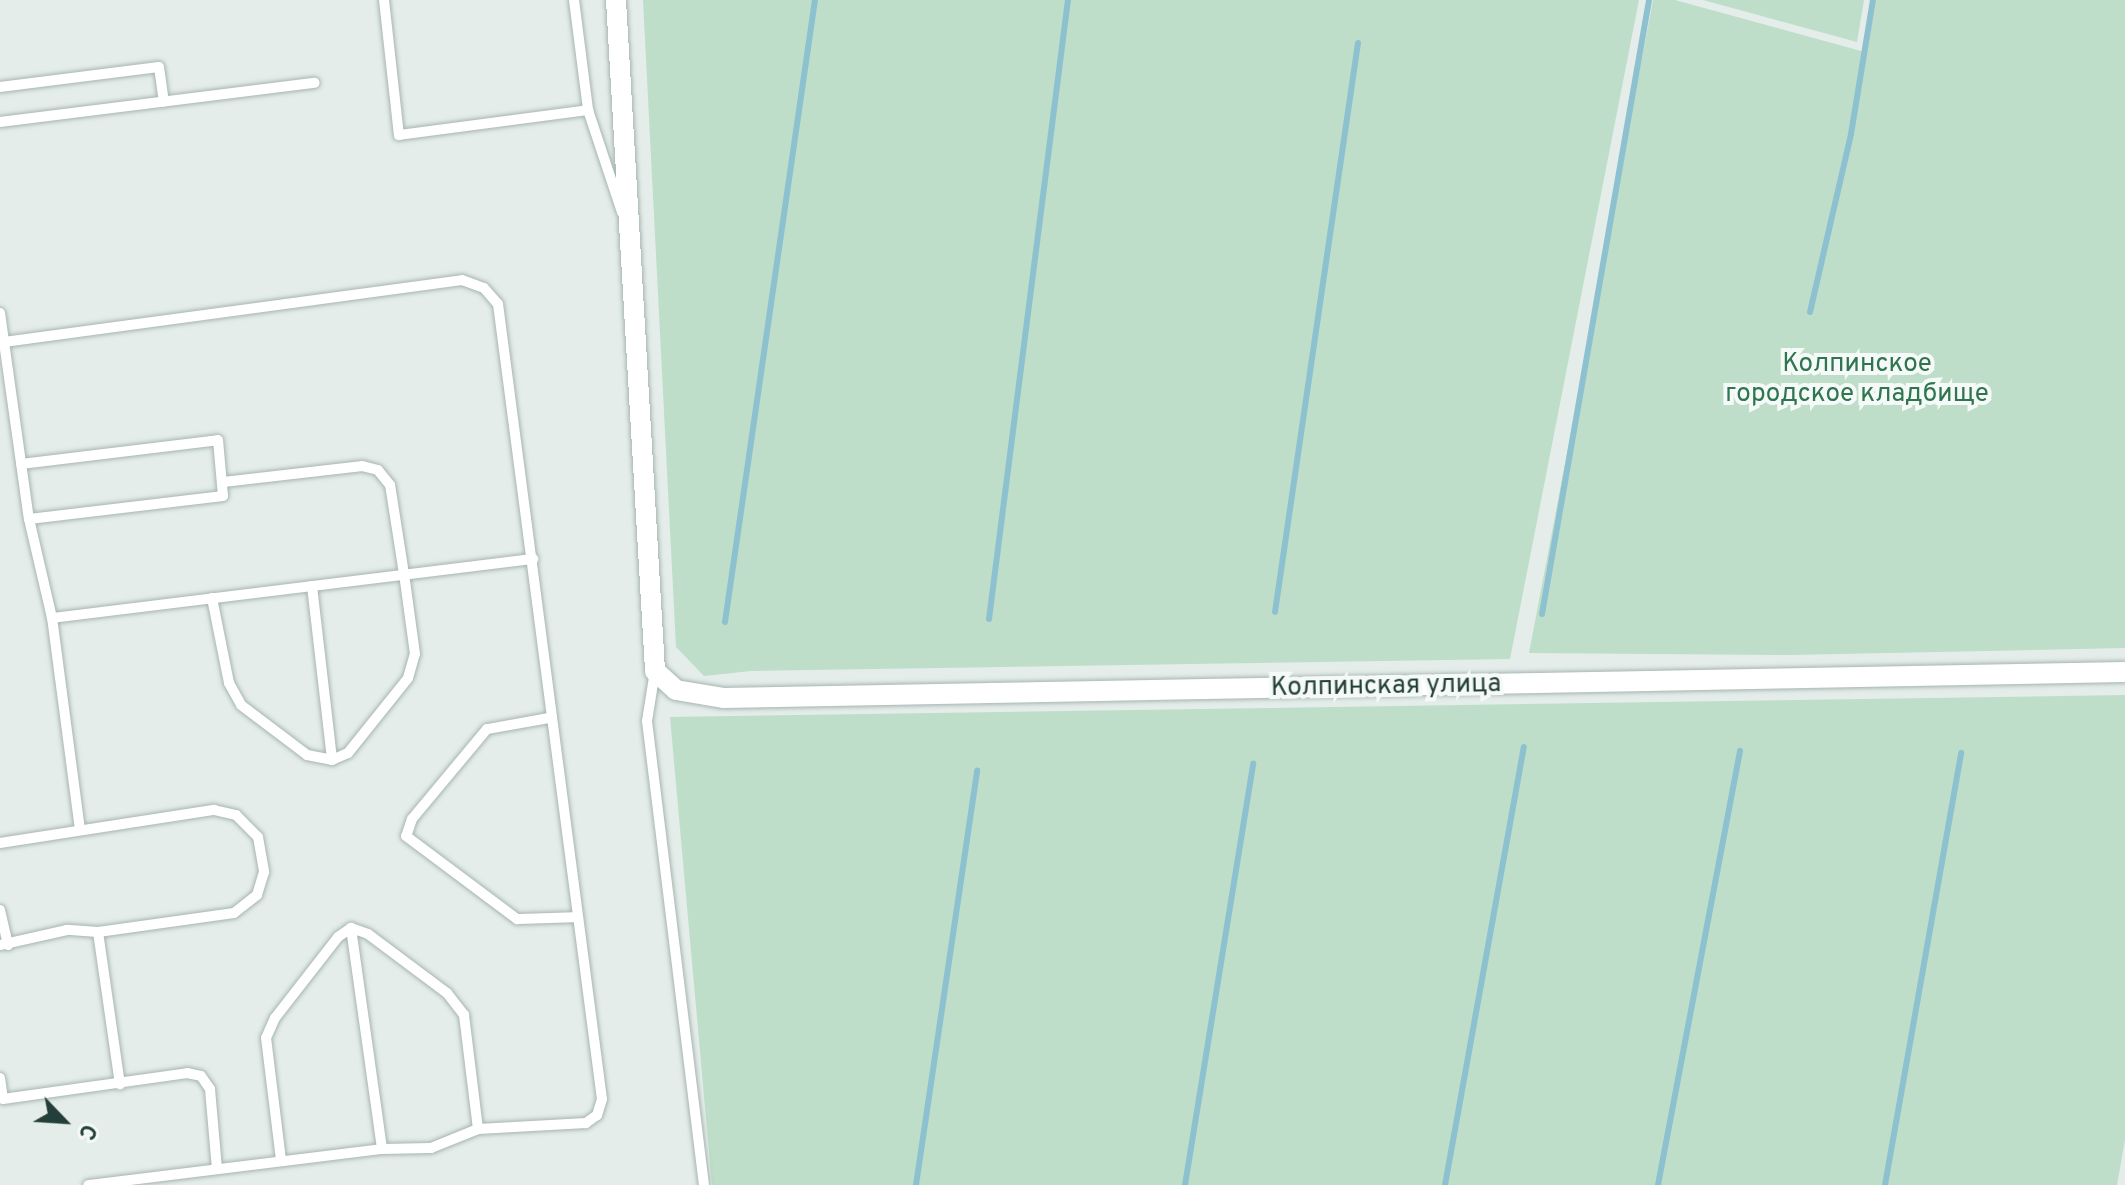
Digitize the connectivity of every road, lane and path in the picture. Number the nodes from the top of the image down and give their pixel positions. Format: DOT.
graph roads {
  1 [pos="384,0"];
  2 [pos="574,0"];
  3 [pos="616,0"];
  4 [pos="315,83"];
  5 [pos="0,87"];
  6 [pos="164,102"];
  7 [pos="588,110"];
  8 [pos="0,122"];
  9 [pos="627,228"];
  10 [pos="0,313"];
  11 [pos="4,342"];
  12 [pos="21,464"];
  13 [pos="224,482"];
  14 [pos="29,519"];
  15 [pos="533,559"];
  16 [pos="404,574"];
  17 [pos="312,586"];
  18 [pos="212,598"];
  19 [pos="52,618"];
  20 [pos="655,671"];
  21 [pos="2125,672"];
  22 [pos="549,718"];
  23 [pos="332,760"];
  24 [pos="80,830"];
  25 [pos="0,843"];
  26 [pos="0,910"];
  27 [pos="576,917"];
  28 [pos="351,928"];
  29 [pos="98,932"];
  30 [pos="4,946"];
  31 [pos="0,1078"];
  32 [pos="120,1084"];
  33 [pos="1,1100"];
  34 [pos="478,1129"];
  35 [pos="382,1149"];
  36 [pos="281,1160"];
  37 [pos="217,1169"];
  38 [pos="88,1185"];
  39 [pos="704,1185"];
  1 -- 7 [label="lane"];
  2 -- 7 [label="lane"];
  3 -- 9 [label="street"];
  4 -- 6 [label="lane"];
  5 -- 6 [label="lane"];
  6 -- 8 [label="lane"];
  7 -- 9 [label="lane"];
  9 -- 20 [label="street"];
  10 -- 11 [label="lane"];
  11 -- 12 [label="lane"];
  11 -- 15 [label="lane"];
  12 -- 13 [label="lane"];
  12 -- 14 [label="lane"];
  13 -- 14 [label="lane"];
  13 -- 16 [label="lane"];
  14 -- 19 [label="lane"];
  15 -- 16 [label="lane"];
  15 -- 22 [label="lane"];
  16 -- 17 [label="lane"];
  16 -- 23 [label="lane"];
  17 -- 18 [label="lane"];
  17 -- 23 [label="lane"];
  18 -- 19 [label="lane"];
  18 -- 23 [label="lane"];
  19 -- 24 [label="lane"];
  20 -- 21 [label="street, Колпинская улица"];
  20 -- 39 [label="lane"];
  22 -- 27 [label="lane"];
  22 -- 27 [label="lane"];
  24 -- 25 [label="lane"];
  24 -- 29 [label="lane"];
  26 -- 30 [label="lane"];
  27 -- 34 [label="lane"];
  28 -- 34 [label="lane"];
  28 -- 35 [label="lane"];
  28 -- 36 [label="lane"];
  29 -- 30 [label="lane"];
  29 -- 32 [label="lane"];
  31 -- 33 [label="lane"];
  32 -- 33 [label="lane"];
  32 -- 37 [label="lane"];
  34 -- 35 [label="lane"];
  35 -- 36 [label="lane"];
  36 -- 37 [label="lane"];
  37 -- 38 [label="lane"];
}
